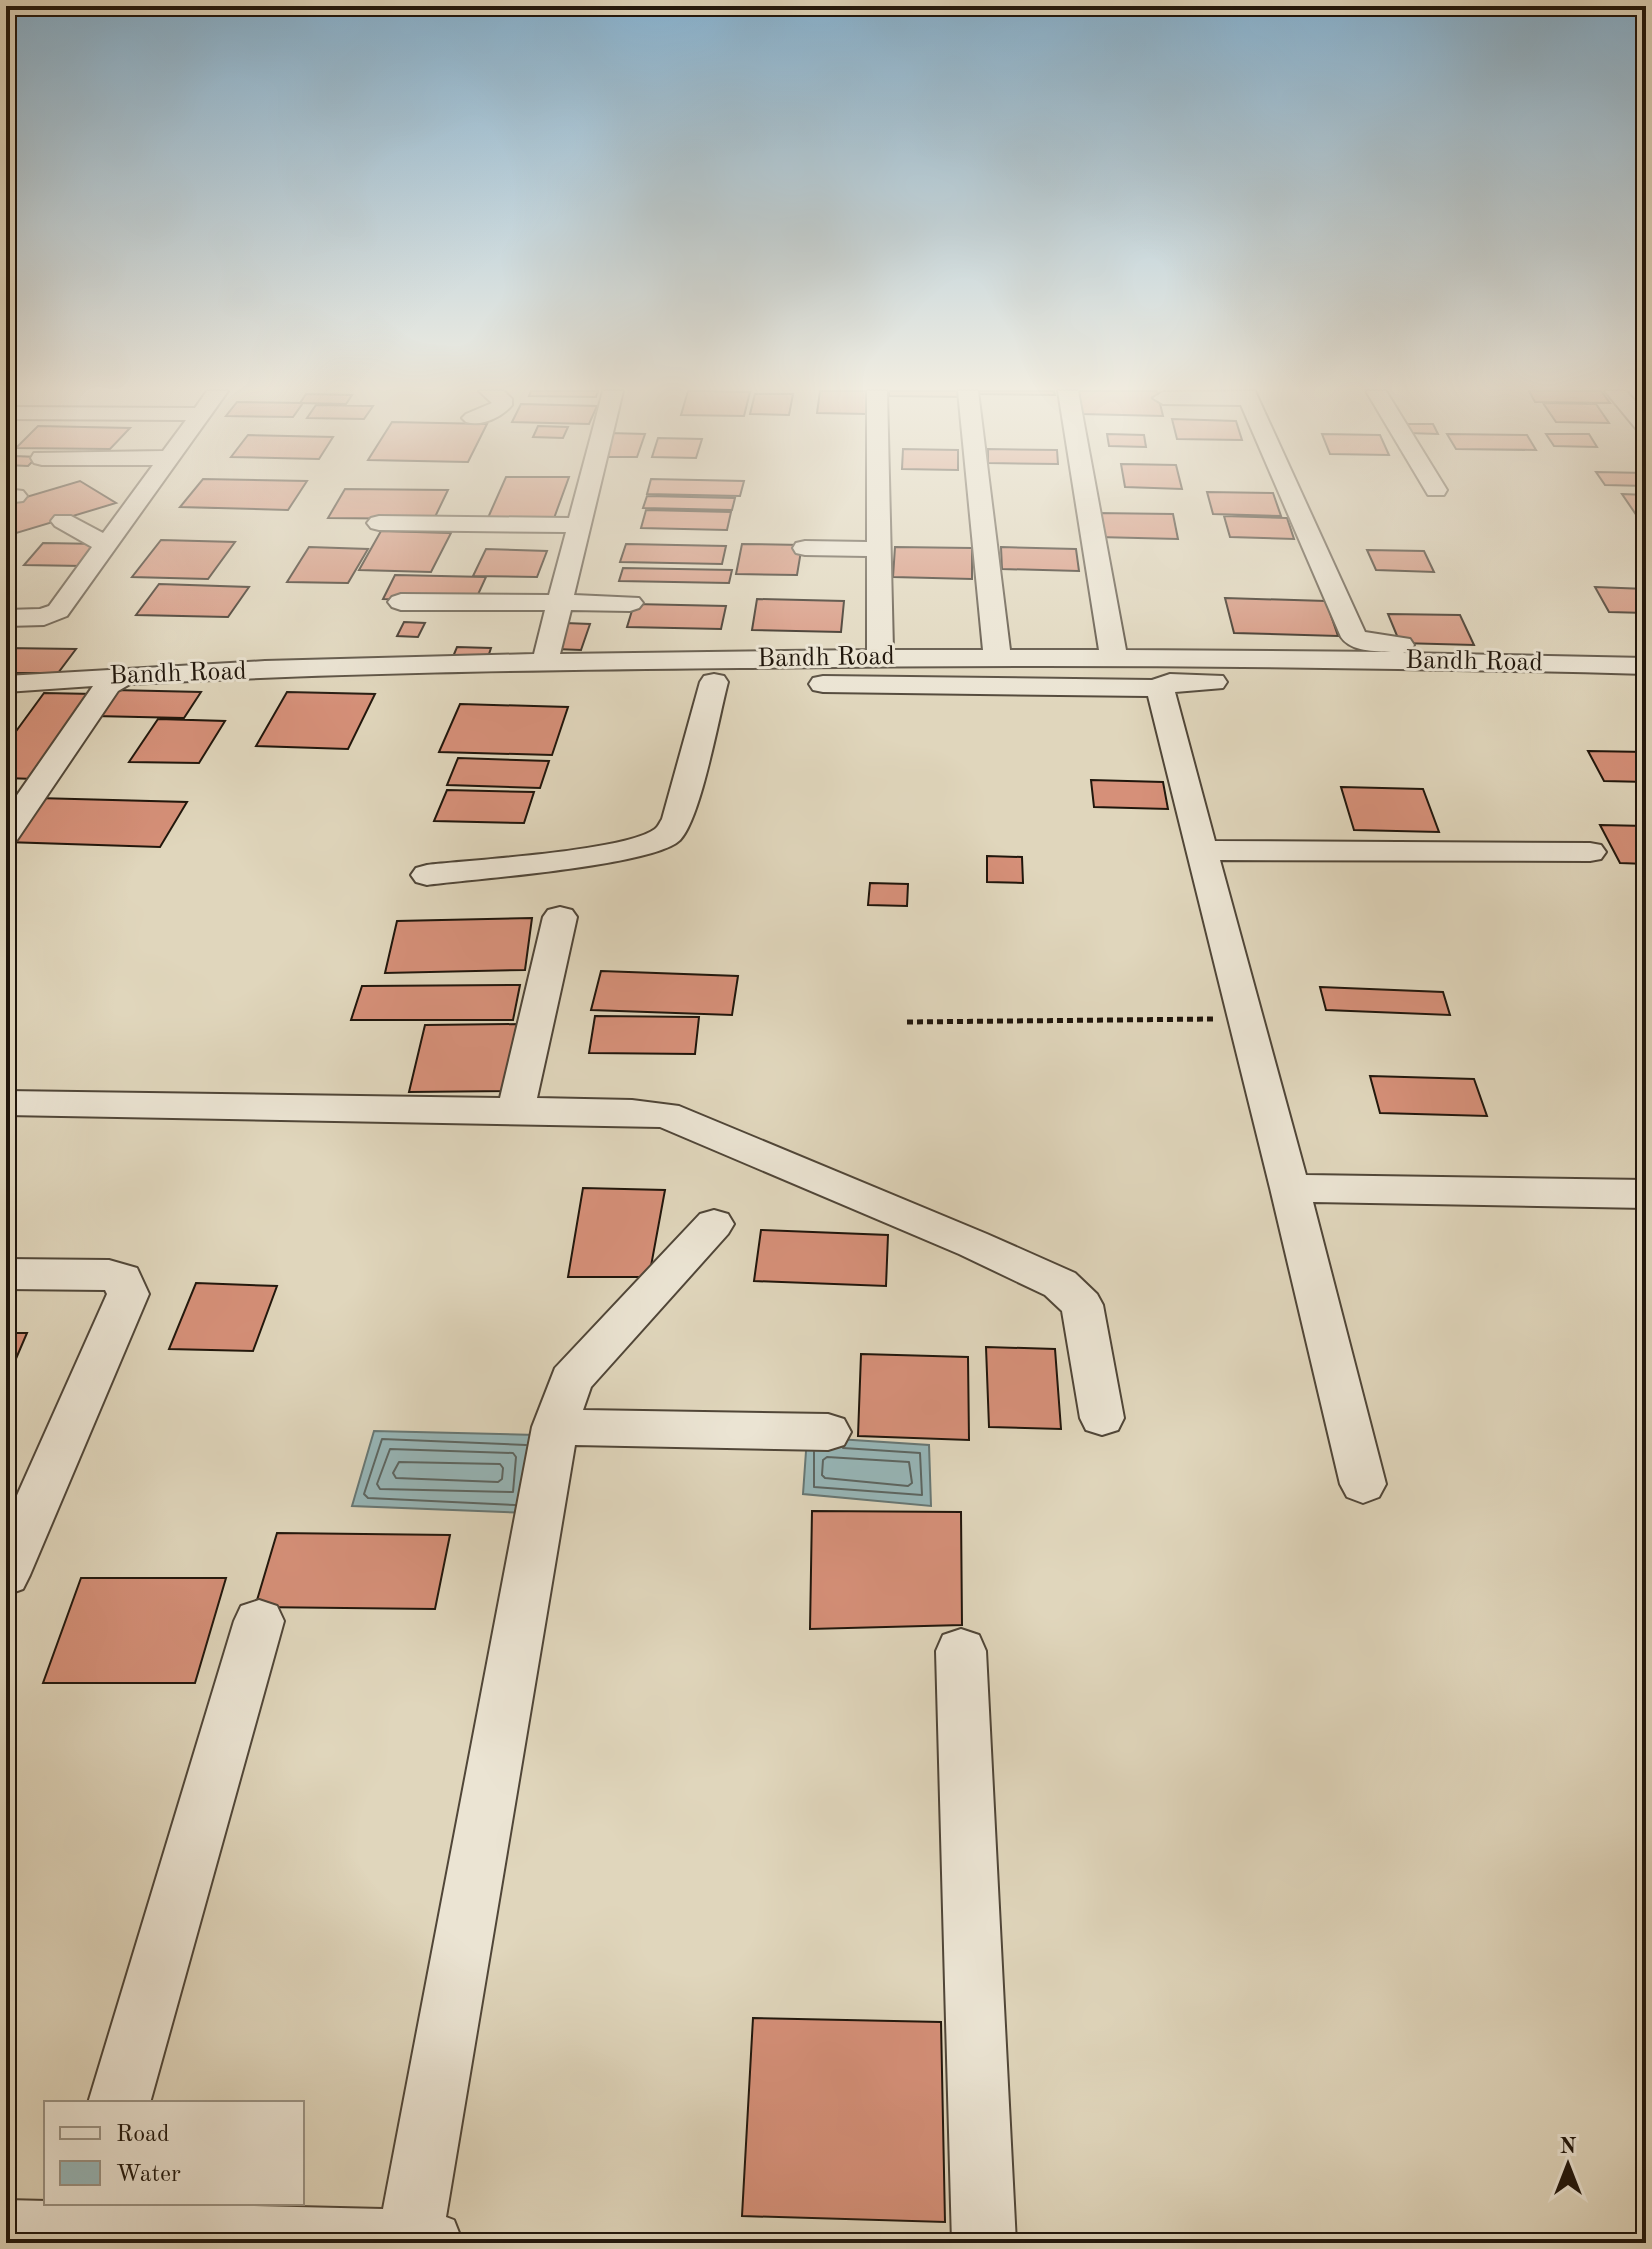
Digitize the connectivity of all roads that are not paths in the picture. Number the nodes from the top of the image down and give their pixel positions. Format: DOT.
graph roads {
  1 [pos="143,496"];
  2 [pos="587,496"];
  3 [pos="878,496"];
  4 [pos="979,496"];
  5 [pos="1086,496"];
  6 [pos="1291,496"];
  7 [pos="63,521"];
  8 [pos="379,523"];
  9 [pos="580,525"];
  10 [pos="107,545"];
  11 [pos="805,548"];
  12 [pos="879,549"];
  13 [pos="401,602"];
  14 [pos="562,603"];
  15 [pos="630,603"];
  16 [pos="6,618"];
  17 [pos="997,657"];
  18 [pos="880,658"];
  19 [pos="1114,659"];
  20 [pos="545,662"];
  21 [pos="1646,666"];
  22 [pos="1537,673"];
  23 [pos="130,674"];
  24 [pos="714,682"];
  25 [pos="6,684"];
  26 [pos="1646,685"];
  27 [pos="1160,688"];
  28 [pos="17,801"];
  29 [pos="6,833"];
  30 [pos="1202,850"];
  31 [pos="1590,852"];
  32 [pos="427,875"];
  33 [pos="560,917"];
  34 [pos="6,1103"];
  35 [pos="516,1110"];
  36 [pos="1290,1188"];
  37 [pos="1646,1194"];
  38 [pos="714,1224"];
  39 [pos="6,1274"];
  40 [pos="1102,1418"];
  41 [pos="555,1427"];
  42 [pos="828,1432"];
  43 [pos="1363,1484"];
  44 [pos="6,1575"];
  45 [pos="259,1621"];
  46 [pos="961,1651"];
  47 [pos="120,2101"];
  48 [pos="87,2218"];
  49 [pos="6,2232"];
  50 [pos="410,2243"];
  51 [pos="431,2243"];
  52 [pos="984,2243"];
  1 -- 10 [label="street"];
  2 -- 9 [label="street"];
  3 -- 12 [label="street"];
  4 -- 17 [label="street"];
  5 -- 19 [label="street"];
  6 -- 22 [label="street"];
  7 -- 10 [label="street"];
  8 -- 9 [label="street"];
  9 -- 14 [label="street"];
  10 -- 16 [label="street"];
  11 -- 12 [label="street"];
  12 -- 18 [label="street"];
  13 -- 14 [label="street"];
  14 -- 15 [label="street"];
  14 -- 20 [label="street"];
  17 -- 18 [label="street, Bandh Road"];
  17 -- 19 [label="street, Bandh Road"];
  18 -- 20 [label="street, Bandh Road"];
  19 -- 22 [label="street, Bandh Road"];
  20 -- 23 [label="street, Bandh Road"];
  21 -- 22 [label="street, Bandh Road"];
  22 -- 26 [label="street"];
  22 -- 27 [label="street"];
  23 -- 24 [label="street"];
  23 -- 25 [label="street, Bandh Road"];
  23 -- 28 [label="street"];
  24 -- 27 [label="street"];
  24 -- 32 [label="street"];
  27 -- 30 [label="street"];
  28 -- 29 [label="street"];
  30 -- 31 [label="street"];
  30 -- 36 [label="street"];
  33 -- 35 [label="street"];
  34 -- 35 [label="street"];
  35 -- 40 [label="street"];
  36 -- 37 [label="street"];
  36 -- 43 [label="street"];
  38 -- 41 [label="street"];
  39 -- 44 [label="street"];
  41 -- 42 [label="street"];
  41 -- 50 [label="street"];
  45 -- 47 [label="street"];
  46 -- 52 [label="street"];
  48 -- 49 [label="street"];
  48 -- 50 [label="street"];
  50 -- 51 [label="street"];
}
